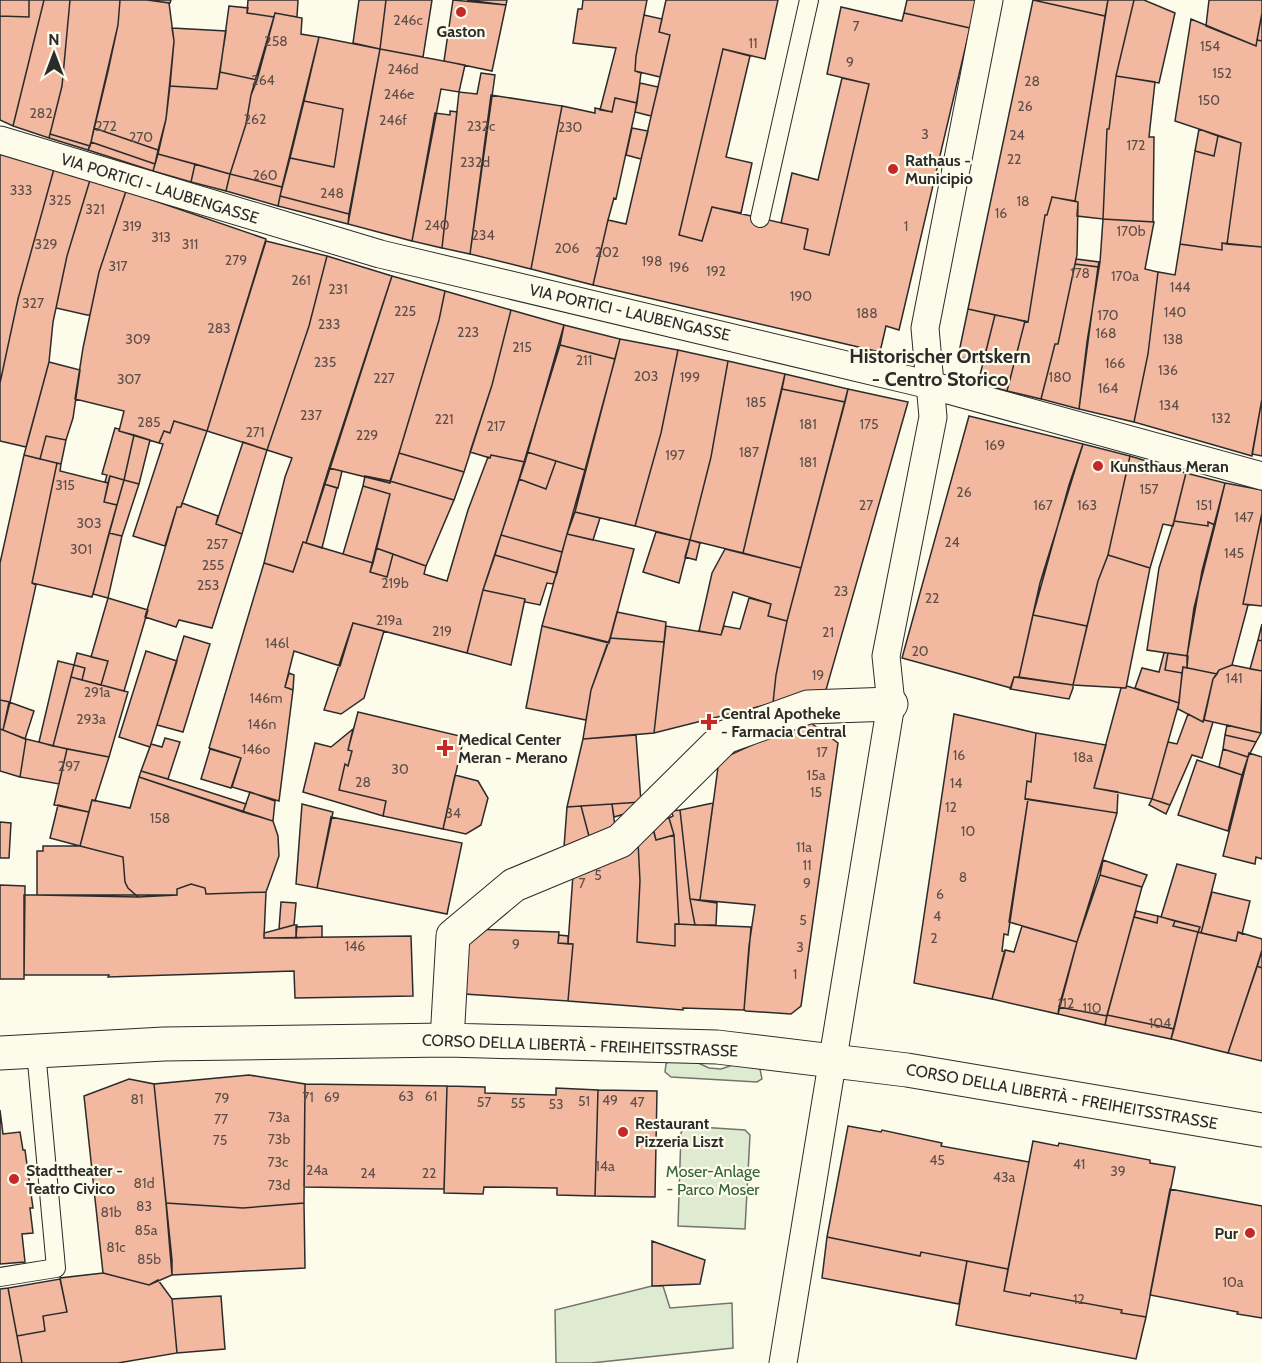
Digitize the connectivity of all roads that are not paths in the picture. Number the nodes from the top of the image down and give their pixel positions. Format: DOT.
graph roads {
  1 [pos="809,0"];
  2 [pos="989,0"];
  3 [pos="0,140"];
  4 [pos="760,218"];
  5 [pos="930,385"];
  6 [pos="1262,476"];
  7 [pos="891,704"];
  8 [pos="447,1040"];
  9 [pos="36,1051"];
  10 [pos="0,1053"];
  11 [pos="834,1061"];
  12 [pos="1262,1130"];
  13 [pos="0,1277"];
  14 [pos="783,1363"];
  1 -- 4 [label="lane"];
  2 -- 5 [label="street"];
  3 -- 5 [label="street, VIA PORTICI - LAUBENGASSE"];
  5 -- 6 [label="street, VIA PORTICI - LAUBENGASSE"];
  5 -- 7 [label="street"];
  7 -- 8 [label="street"];
  7 -- 11 [label="street"];
  8 -- 9 [label="street, CORSO DELLA LIBERTÀ - FREIHEITSSTRASSE"];
  8 -- 11 [label="street, CORSO DELLA LIBERTÀ - FREIHEITSSTRASSE"];
  9 -- 10 [label="street, CORSO DELLA LIBERTÀ - FREIHEITSSTRASSE"];
  9 -- 13 [label="lane"];
  11 -- 12 [label="street, CORSO DELLA LIBERTÀ - FREIHEITSSTRASSE"];
  11 -- 14 [label="street"];
}
